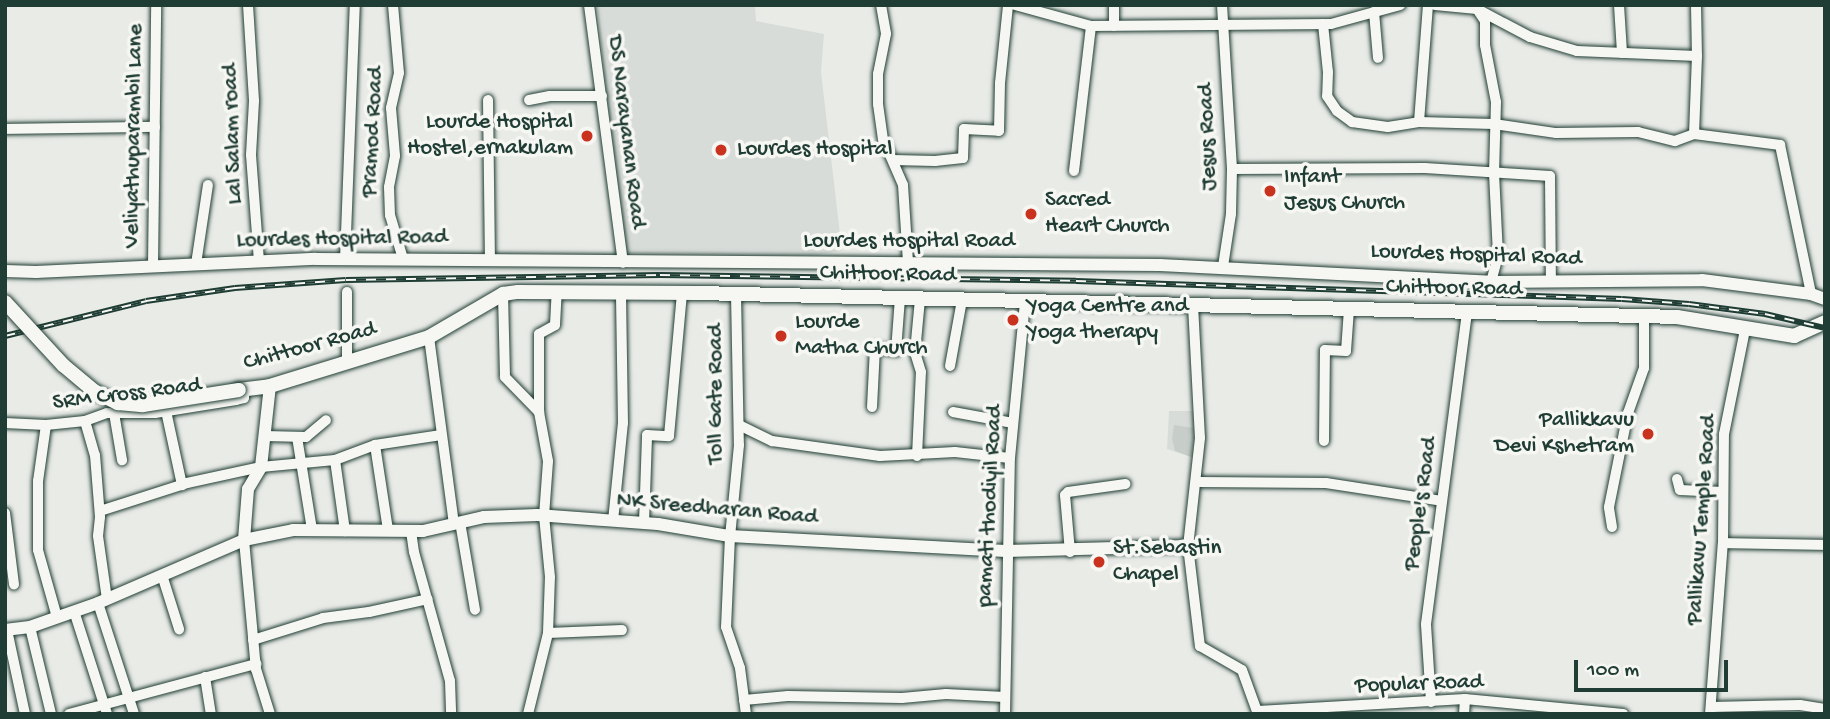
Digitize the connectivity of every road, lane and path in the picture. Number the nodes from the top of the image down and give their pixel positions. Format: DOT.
graph roads {
  1 [pos="156,5"];
  2 [pos="248,5"];
  3 [pos="355,5"];
  4 [pos="393,5"];
  5 [pos="589,5"];
  6 [pos="881,5"];
  7 [pos="1008,5"];
  8 [pos="1015,5"];
  9 [pos="1115,5"];
  10 [pos="1222,5"];
  11 [pos="1400,5"];
  12 [pos="1428,5"];
  13 [pos="1435,5"];
  14 [pos="1619,5"];
  15 [pos="1696,5"];
  16 [pos="1477,7"];
  17 [pos="1051,10"];
  18 [pos="1374,12"];
  19 [pos="1323,24"];
  20 [pos="1222,25"];
  21 [pos="1091,26"];
  22 [pos="1114,26"];
  23 [pos="1622,53"];
  24 [pos="1697,56"];
  25 [pos="1378,58"];
  26 [pos="602,96"];
  27 [pos="488,100"];
  28 [pos="529,100"];
  29 [pos="1419,122"];
  30 [pos="1494,124"];
  31 [pos="155,127"];
  32 [pos="5,129"];
  33 [pos="1693,134"];
  34 [pos="892,160"];
  35 [pos="1232,169"];
  36 [pos="1074,171"];
  37 [pos="1493,173"];
  38 [pos="208,185"];
  39 [pos="403,259"];
  40 [pos="345,260"];
  41 [pos="490,260"];
  42 [pos="259,261"];
  43 [pos="623,263"];
  44 [pos="908,263"];
  45 [pos="196,264"];
  46 [pos="153,266"];
  47 [pos="1223,266"];
  48 [pos="5,271"];
  49 [pos="1551,281"];
  50 [pos="1491,282"];
  51 [pos="346,292"];
  52 [pos="557,292"];
  53 [pos="621,293"];
  54 [pos="682,293"];
  55 [pos="503,294"];
  56 [pos="736,294"];
  57 [pos="1811,294"];
  58 [pos="900,298"];
  59 [pos="920,299"];
  60 [pos="1825,299"];
  61 [pos="961,300"];
  62 [pos="1025,301"];
  63 [pos="5,302"];
  64 [pos="1193,305"];
  65 [pos="1349,309"];
  66 [pos="1466,312"];
  67 [pos="1644,317"];
  68 [pos="1825,322"];
  69 [pos="1745,330"];
  70 [pos="429,337"];
  71 [pos="347,360"];
  72 [pos="950,366"];
  73 [pos="270,386"];
  74 [pos="241,389"];
  75 [pos="872,407"];
  76 [pos="166,411"];
  77 [pos="538,412"];
  78 [pos="953,412"];
  79 [pos="114,413"];
  80 [pos="326,420"];
  81 [pos="85,421"];
  82 [pos="5,423"];
  83 [pos="1013,423"];
  84 [pos="46,425"];
  85 [pos="739,425"];
  86 [pos="441,435"];
  87 [pos="265,436"];
  88 [pos="298,437"];
  89 [pos="1324,441"];
  90 [pos="375,445"];
  91 [pos="917,456"];
  92 [pos="1010,458"];
  93 [pos="122,460"];
  94 [pos="335,460"];
  95 [pos="302,463"];
  96 [pos="261,467"];
  97 [pos="1677,479"];
  98 [pos="1198,482"];
  99 [pos="1125,484"];
  100 [pos="182,485"];
  101 [pos="1723,492"];
  102 [pos="1442,501"];
  103 [pos="100,511"];
  104 [pos="5,513"];
  105 [pos="544,516"];
  106 [pos="613,521"];
  107 [pos="457,523"];
  108 [pos="644,523"];
  109 [pos="1612,527"];
  110 [pos="312,530"];
  111 [pos="388,530"];
  112 [pos="345,531"];
  113 [pos="411,531"];
  114 [pos="730,536"];
  115 [pos="244,540"];
  116 [pos="1723,543"];
  117 [pos="1825,545"];
  118 [pos="1188,546"];
  119 [pos="1006,551"];
  120 [pos="1070,552"];
  121 [pos="162,575"];
  122 [pos="14,584"];
  123 [pos="428,600"];
  124 [pos="102,601"];
  125 [pos="475,610"];
  126 [pos="74,611"];
  127 [pos="57,617"];
  128 [pos="30,627"];
  129 [pos="179,629"];
  130 [pos="6,630"];
  131 [pos="622,630"];
  132 [pos="548,633"];
  133 [pos="253,640"];
  134 [pos="256,664"];
  135 [pos="205,677"];
  136 [pos="128,696"];
  137 [pos="1005,697"];
  138 [pos="1465,699"];
  139 [pos="744,700"];
  140 [pos="1431,702"];
  141 [pos="105,709"];
  142 [pos="1825,709"];
  143 [pos="1710,710"];
  144 [pos="1258,712"];
  145 [pos="26,714"];
  146 [pos="51,714"];
  147 [pos="69,714"];
  148 [pos="134,714"];
  149 [pos="211,714"];
  150 [pos="270,714"];
  151 [pos="452,714"];
  152 [pos="528,714"];
  153 [pos="746,714"];
  154 [pos="1005,714"];
  155 [pos="1464,714"];
  156 [pos="1623,714"];
  1 -- 31 [label="street, Veliyathuparambil Lane"];
  2 -- 42 [label="street, Lal Salam road"];
  3 -- 40 [label="street"];
  4 -- 39 [label="street, Pramod Road"];
  5 -- 26 [label="street, DS Narayanan Road"];
  6 -- 34 [label="street"];
  7 -- 34 [label="street"];
  8 -- 17 [label="street"];
  9 -- 22 [label="street"];
  10 -- 20 [label="street, Jesus Road"];
  11 -- 18 [label="street"];
  12 -- 29 [label="street"];
  13 -- 16 [label="street"];
  14 -- 23 [label="street"];
  15 -- 24 [label="street"];
  16 -- 23 [label="street"];
  16 -- 30 [label="street"];
  17 -- 21 [label="street"];
  18 -- 19 [label="street"];
  18 -- 25 [label="street"];
  19 -- 20 [label="street"];
  19 -- 29 [label="street"];
  20 -- 22 [label="street"];
  20 -- 35 [label="street, Jesus Road"];
  21 -- 22 [label="street"];
  21 -- 36 [label="street"];
  23 -- 24 [label="street"];
  24 -- 33 [label="street"];
  26 -- 28 [label="street"];
  26 -- 43 [label="street, DS Narayanan Road"];
  27 -- 41 [label="street"];
  29 -- 30 [label="street"];
  30 -- 33 [label="street"];
  30 -- 37 [label="street"];
  31 -- 32 [label="street"];
  31 -- 46 [label="street, Veliyathuparambil Lane"];
  33 -- 57 [label="street"];
  34 -- 44 [label="street"];
  35 -- 37 [label="street"];
  35 -- 47 [label="street, Jesus Road"];
  37 -- 49 [label="street"];
  37 -- 50 [label="street"];
  38 -- 45 [label="street"];
  39 -- 40 [label="street, Lourdes Hospital Road"];
  39 -- 41 [label="street, Lourdes Hospital Road"];
  40 -- 42 [label="street, Lourdes Hospital Road"];
  41 -- 43 [label="street, Lourdes Hospital Road"];
  42 -- 45 [label="street, Lourdes Hospital Road"];
  43 -- 44 [label="street, Lourdes Hospital Road"];
  44 -- 47 [label="street, Lourdes Hospital Road"];
  45 -- 46 [label="street, Lourdes Hospital Road"];
  46 -- 48 [label="street, Lourdes Hospital Road"];
  47 -- 50 [label="street, Lourdes Hospital Road"];
  49 -- 50 [label="street, Lourdes Hospital Road"];
  49 -- 57 [label="street, Lourdes Hospital Road"];
  51 -- 71 [label="street"];
  52 -- 53 [label="main road, Chittoor Road"];
  52 -- 55 [label="main road, Chittoor Road"];
  52 -- 77 [label="street"];
  53 -- 54 [label="main road, Chittoor Road"];
  53 -- 106 [label="street"];
  54 -- 56 [label="main road, Chittoor Road"];
  54 -- 108 [label="street"];
  55 -- 70 [label="main road, Chittoor Road"];
  55 -- 77 [label="street"];
  56 -- 58 [label="main road, Chittoor Road"];
  56 -- 85 [label="street, Toll Gate Road"];
  57 -- 60 [label="street, Lourdes Hospital Road"];
  58 -- 59 [label="main road, Chittoor Road"];
  58 -- 75 [label="street"];
  59 -- 61 [label="main road, Chittoor Road"];
  59 -- 91 [label="street"];
  61 -- 62 [label="main road, Chittoor Road"];
  61 -- 72 [label="street"];
  62 -- 64 [label="main road, Chittoor Road"];
  62 -- 83 [label="street, pamati thodiyil Road"];
  63 -- 74 [label="main road, Chittoor Road, bridge"];
  64 -- 65 [label="main road, Chittoor Road"];
  64 -- 98 [label="street"];
  65 -- 66 [label="main road, Chittoor Road"];
  65 -- 89 [label="street"];
  66 -- 67 [label="main road, Chittoor Road"];
  66 -- 102 [label="street, People's Road"];
  67 -- 69 [label="main road, Chittoor Road"];
  67 -- 109 [label="street"];
  68 -- 69 [label="main road, Chittoor Road"];
  69 -- 101 [label="street, Pallikavu Temple Road"];
  70 -- 71 [label="main road, Chittoor Road"];
  70 -- 86 [label="street"];
  71 -- 73 [label="main road, Chittoor Road"];
  73 -- 74 [label="main road, Chittoor Road"];
  73 -- 87 [label="street"];
  74 -- 76 [label="street, SRM Cross Road"];
  76 -- 79 [label="street, SRM Cross Road"];
  76 -- 100 [label="street"];
  77 -- 105 [label="street"];
  78 -- 83 [label="street"];
  79 -- 81 [label="street, SRM Cross Road"];
  79 -- 93 [label="street"];
  80 -- 88 [label="street"];
  81 -- 84 [label="street, SRM Cross Road"];
  81 -- 103 [label="street"];
  82 -- 84 [label="street, SRM Cross Road"];
  83 -- 92 [label="street, pamati thodiyil Road"];
  84 -- 127 [label="street"];
  85 -- 91 [label="street"];
  85 -- 114 [label="street, Toll Gate Road"];
  86 -- 90 [label="street"];
  86 -- 107 [label="street"];
  87 -- 88 [label="street"];
  87 -- 96 [label="street"];
  88 -- 95 [label="street"];
  90 -- 94 [label="street"];
  90 -- 111 [label="street"];
  91 -- 92 [label="street"];
  92 -- 119 [label="street, pamati thodiyil Road"];
  94 -- 95 [label="street"];
  94 -- 112 [label="street"];
  95 -- 96 [label="street"];
  95 -- 110 [label="street"];
  96 -- 100 [label="street"];
  96 -- 115 [label="street"];
  97 -- 101 [label="street"];
  98 -- 102 [label="street"];
  98 -- 118 [label="street"];
  99 -- 120 [label="street"];
  100 -- 103 [label="street"];
  101 -- 116 [label="street, Pallikavu Temple Road"];
  102 -- 140 [label="street, People's Road"];
  103 -- 124 [label="street"];
  104 -- 122 [label="street"];
  105 -- 106 [label="street, NK Sreedharan Road"];
  105 -- 107 [label="street, NK Sreedharan Road"];
  105 -- 132 [label="street"];
  106 -- 108 [label="street, NK Sreedharan Road"];
  107 -- 113 [label="street, NK Sreedharan Road"];
  107 -- 125 [label="street"];
  108 -- 114 [label="street, NK Sreedharan Road"];
  110 -- 112 [label="street, NK Sreedharan Road"];
  110 -- 115 [label="street, NK Sreedharan Road"];
  111 -- 112 [label="street, NK Sreedharan Road"];
  111 -- 113 [label="street, NK Sreedharan Road"];
  113 -- 123 [label="street"];
  114 -- 119 [label="street, NK Sreedharan Road"];
  114 -- 139 [label="street, Toll Gate Road"];
  115 -- 121 [label="street, NK Sreedharan Road"];
  115 -- 133 [label="street"];
  116 -- 117 [label="street"];
  116 -- 143 [label="street, Pallikavu Temple Road"];
  118 -- 120 [label="street, NK Sreedharan Road"];
  118 -- 144 [label="street"];
  119 -- 120 [label="street, NK Sreedharan Road"];
  119 -- 137 [label="street, pamati thodiyil Road"];
  121 -- 124 [label="street, NK Sreedharan Road"];
  121 -- 129 [label="street"];
  123 -- 133 [label="street"];
  123 -- 151 [label="street"];
  124 -- 126 [label="street, NK Sreedharan Road"];
  124 -- 136 [label="street"];
  126 -- 127 [label="street, NK Sreedharan Road"];
  126 -- 141 [label="street"];
  127 -- 128 [label="street, NK Sreedharan Road"];
  128 -- 130 [label="street, NK Sreedharan Road"];
  128 -- 146 [label="street"];
  130 -- 145 [label="street"];
  131 -- 132 [label="street"];
  132 -- 152 [label="street"];
  133 -- 134 [label="street"];
  134 -- 135 [label="street"];
  134 -- 150 [label="street"];
  135 -- 136 [label="street"];
  135 -- 149 [label="street"];
  136 -- 141 [label="street"];
  136 -- 148 [label="street"];
  137 -- 139 [label="street"];
  137 -- 154 [label="street, pamati thodiyil Road"];
  138 -- 140 [label="street, Popular Road"];
  138 -- 155 [label="street"];
  138 -- 156 [label="street, Popular Road"];
  139 -- 153 [label="street, Toll Gate Road"];
  140 -- 144 [label="street, Popular Road"];
  141 -- 147 [label="street"];
  142 -- 143 [label="street"];
}
